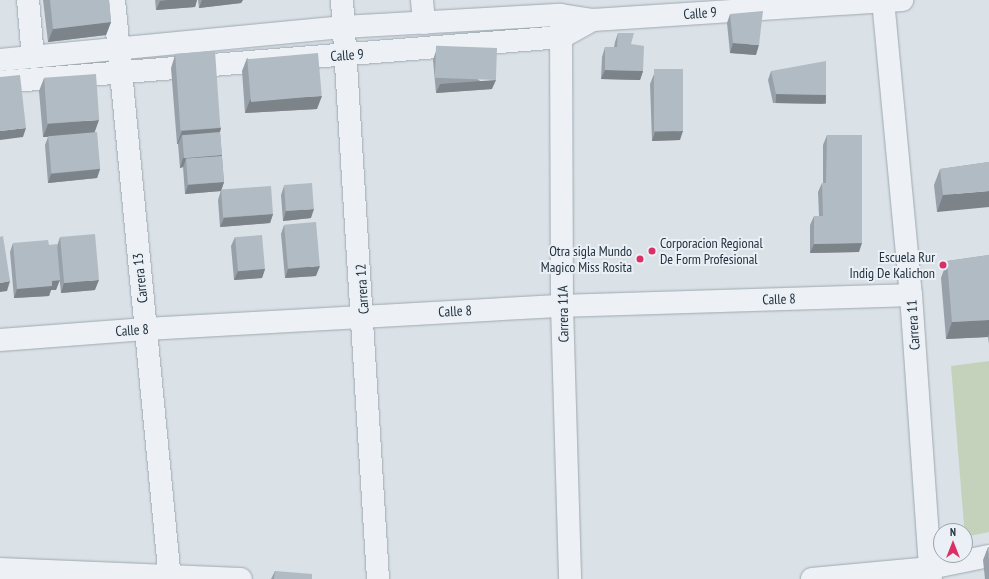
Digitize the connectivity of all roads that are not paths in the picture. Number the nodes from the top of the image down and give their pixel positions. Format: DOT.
graph roads {
  1 [pos="28,0"];
  2 [pos="114,0"];
  3 [pos="342,0"];
  4 [pos="422,0"];
  5 [pos="889,0"];
  6 [pos="561,7"];
  7 [pos="593,20"];
  8 [pos="424,23"];
  9 [pos="343,27"];
  10 [pos="562,37"];
  11 [pos="346,55"];
  12 [pos="33,57"];
  13 [pos="0,60"];
  14 [pos="118,61"];
  15 [pos="0,82"];
  16 [pos="911,295"];
  17 [pos="562,306"];
  18 [pos="363,316"];
  19 [pos="146,328"];
  20 [pos="0,340"];
  21 [pos="989,556"];
  22 [pos="0,569"];
  23 [pos="931,573"];
  24 [pos="169,577"];
  25 [pos="241,579"];
  26 [pos="378,579"];
  27 [pos="570,579"];
  28 [pos="812,579"];
  1 -- 12 [label="street"];
  2 -- 14 [label="street, Carrera 13"];
  3 -- 9 [label="street, Carrera 12"];
  4 -- 8 [label="street"];
  5 -- 7 [label="street, Calle 9"];
  5 -- 16 [label="street, Carrera 11"];
  6 -- 7 [label="street, Calle 9"];
  6 -- 8 [label="street, Calle 9"];
  6 -- 10 [label="street, Carrera 11A"];
  7 -- 10 [label="street, Calle 9"];
  8 -- 9 [label="street, Calle 9"];
  9 -- 11 [label="street, Carrera 12"];
  9 -- 14 [label="street, Calle 9"];
  10 -- 11 [label="street, Calle 9"];
  10 -- 17 [label="street, Carrera 11A"];
  11 -- 14 [label="street, Calle 9"];
  11 -- 18 [label="street, Carrera 12"];
  12 -- 13 [label="street, Calle 9"];
  12 -- 14 [label="street, Calle 9"];
  14 -- 15 [label="street, Calle 9"];
  14 -- 19 [label="street, Carrera 13"];
  16 -- 17 [label="street, Calle 8"];
  16 -- 23 [label="street, Carrera 11"];
  17 -- 18 [label="street, Calle 8"];
  17 -- 27 [label="street, Carrera 11A"];
  18 -- 19 [label="street, Calle 8"];
  18 -- 26 [label="street, Carrera 12"];
  19 -- 20 [label="street, Calle 8"];
  19 -- 24 [label="street, Carrera 13"];
  21 -- 23 [label="street"];
  22 -- 24 [label="street"];
  23 -- 28 [label="street"];
  24 -- 25 [label="street"];
}
